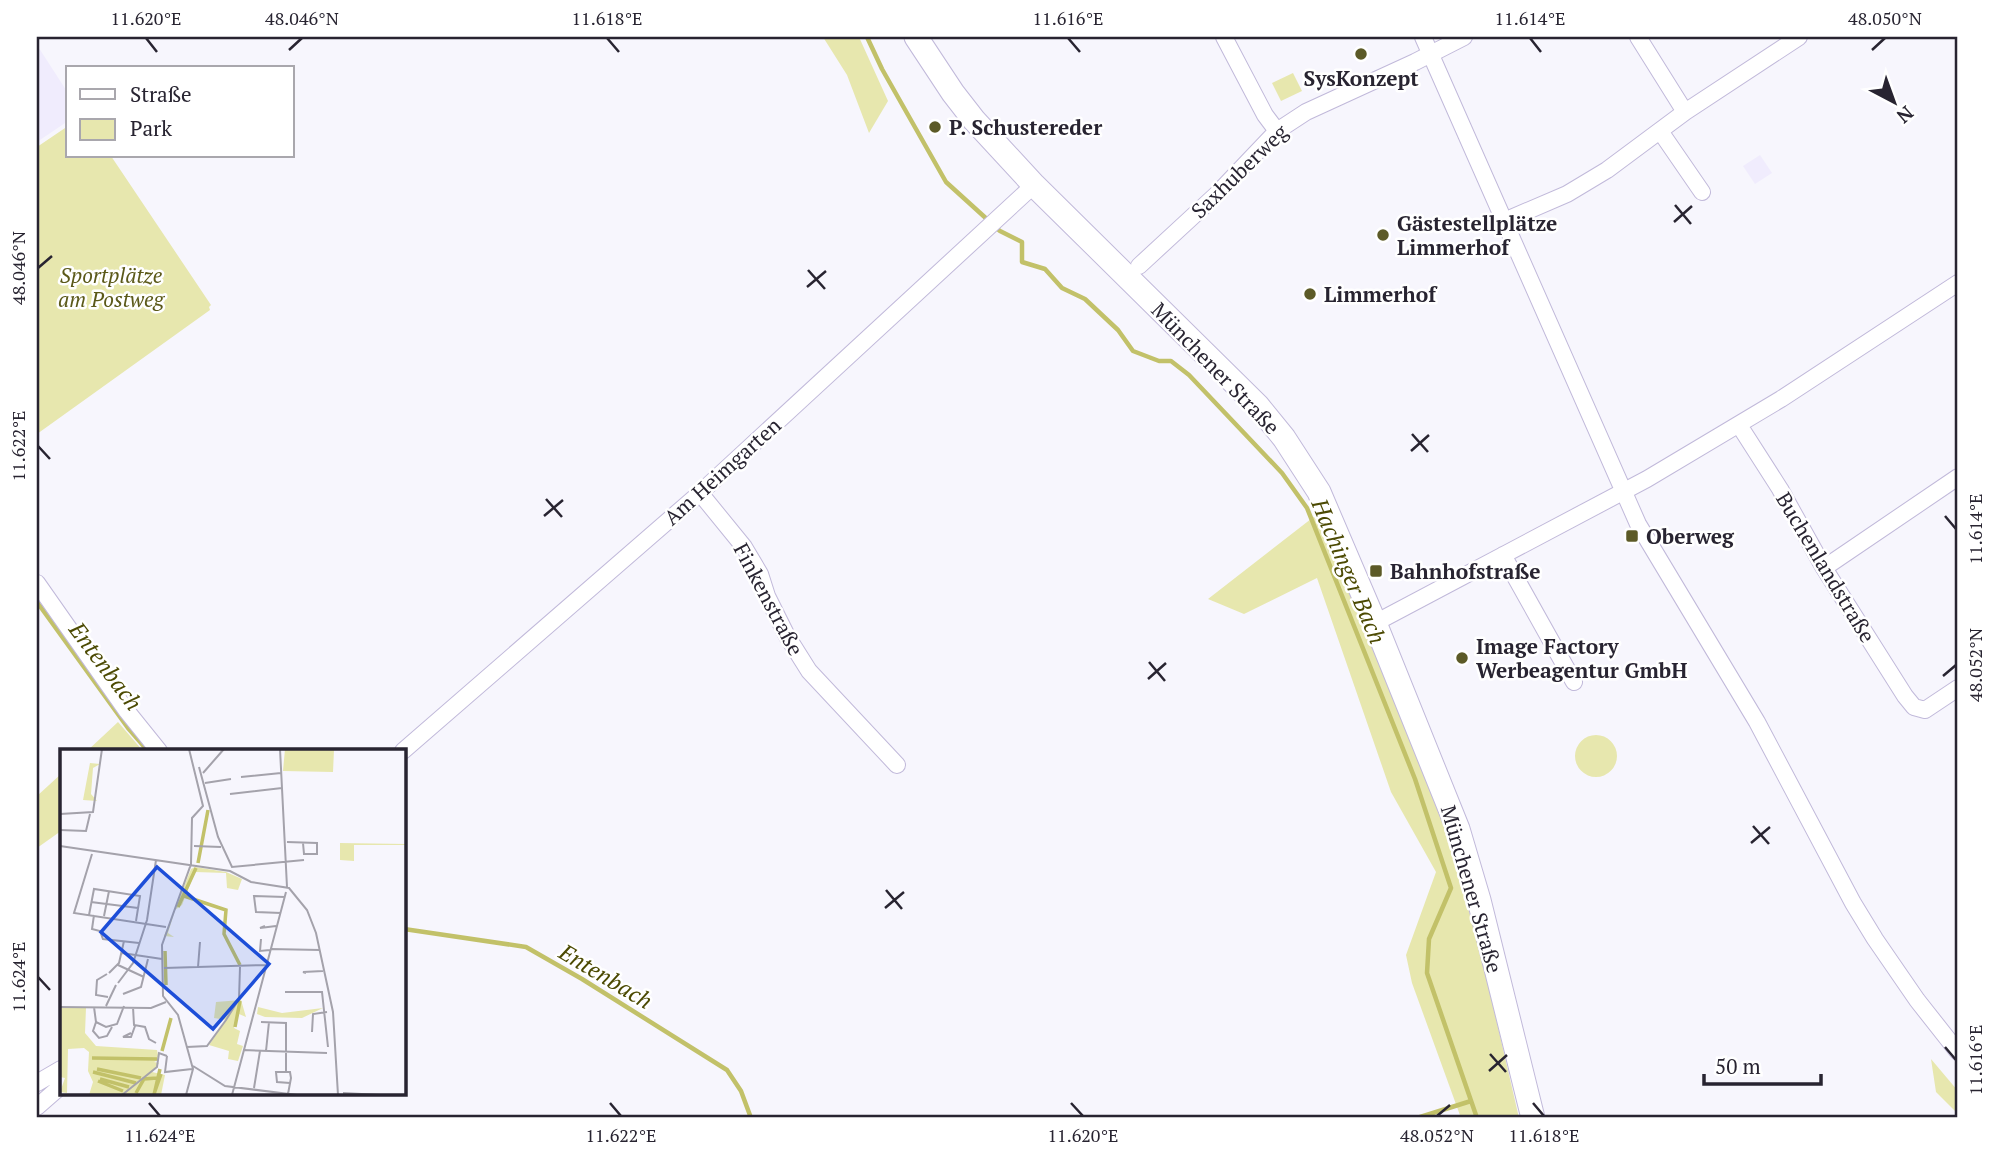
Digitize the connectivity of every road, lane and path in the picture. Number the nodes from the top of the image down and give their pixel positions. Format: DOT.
graph roads {
  1 [pos="916,37"];
  2 [pos="1224,37"];
  3 [pos="1423,37"];
  4 [pos="1464,37"];
  5 [pos="1638,37"];
  6 [pos="1799,37"];
  7 [pos="1431,54"];
  8 [pos="1685,112"];
  9 [pos="1277,131"];
  10 [pos="1660,131"];
  11 [pos="1034,185"];
  12 [pos="1702,192"];
  13 [pos="1504,221"];
  14 [pos="1139,266"];
  15 [pos="1958,283"];
  16 [pos="1739,425"];
  17 [pos="1958,477"];
  18 [pos="1623,491"];
  19 [pos="700,493"];
  20 [pos="1503,555"];
  21 [pos="1824,568"];
  22 [pos="37,583"];
  23 [pos="1376,623"];
  24 [pos="1574,682"];
  25 [pos="1958,688"];
  26 [pos="157,749"];
  27 [pos="405,749"];
  28 [pos="897,765"];
  29 [pos="1958,1052"];
  30 [pos="60,1070"];
  31 [pos="37,1083"];
  32 [pos="60,1087"];
  33 [pos="37,1107"];
  34 [pos="1533,1118"];
  1 -- 11 [label="main road, Münchener Straße"];
  2 -- 9 [label="street"];
  3 -- 7 [label="street"];
  4 -- 7 [label="street, Saxhuberweg"];
  5 -- 8 [label="street"];
  6 -- 8 [label="street"];
  7 -- 9 [label="street, Saxhuberweg"];
  7 -- 13 [label="street"];
  8 -- 10 [label="street"];
  9 -- 14 [label="street, Saxhuberweg"];
  10 -- 12 [label="street"];
  10 -- 13 [label="street"];
  11 -- 19 [label="street, Am Heimgarten"];
  11 -- 23 [label="main road, Münchener Straße"];
  13 -- 18 [label="street"];
  15 -- 16 [label="street"];
  16 -- 18 [label="street"];
  16 -- 21 [label="street, Buchenlandstraße"];
  17 -- 21 [label="street"];
  18 -- 20 [label="street"];
  18 -- 29 [label="street"];
  19 -- 27 [label="street, Am Heimgarten"];
  19 -- 28 [label="street, Finkenstraße"];
  20 -- 23 [label="street"];
  20 -- 24 [label="street"];
  21 -- 25 [label="street, Buchenlandstraße"];
  22 -- 26 [label="street"];
  23 -- 34 [label="main road, Münchener Straße"];
  30 -- 31 [label="street"];
  32 -- 33 [label="street"];
}
